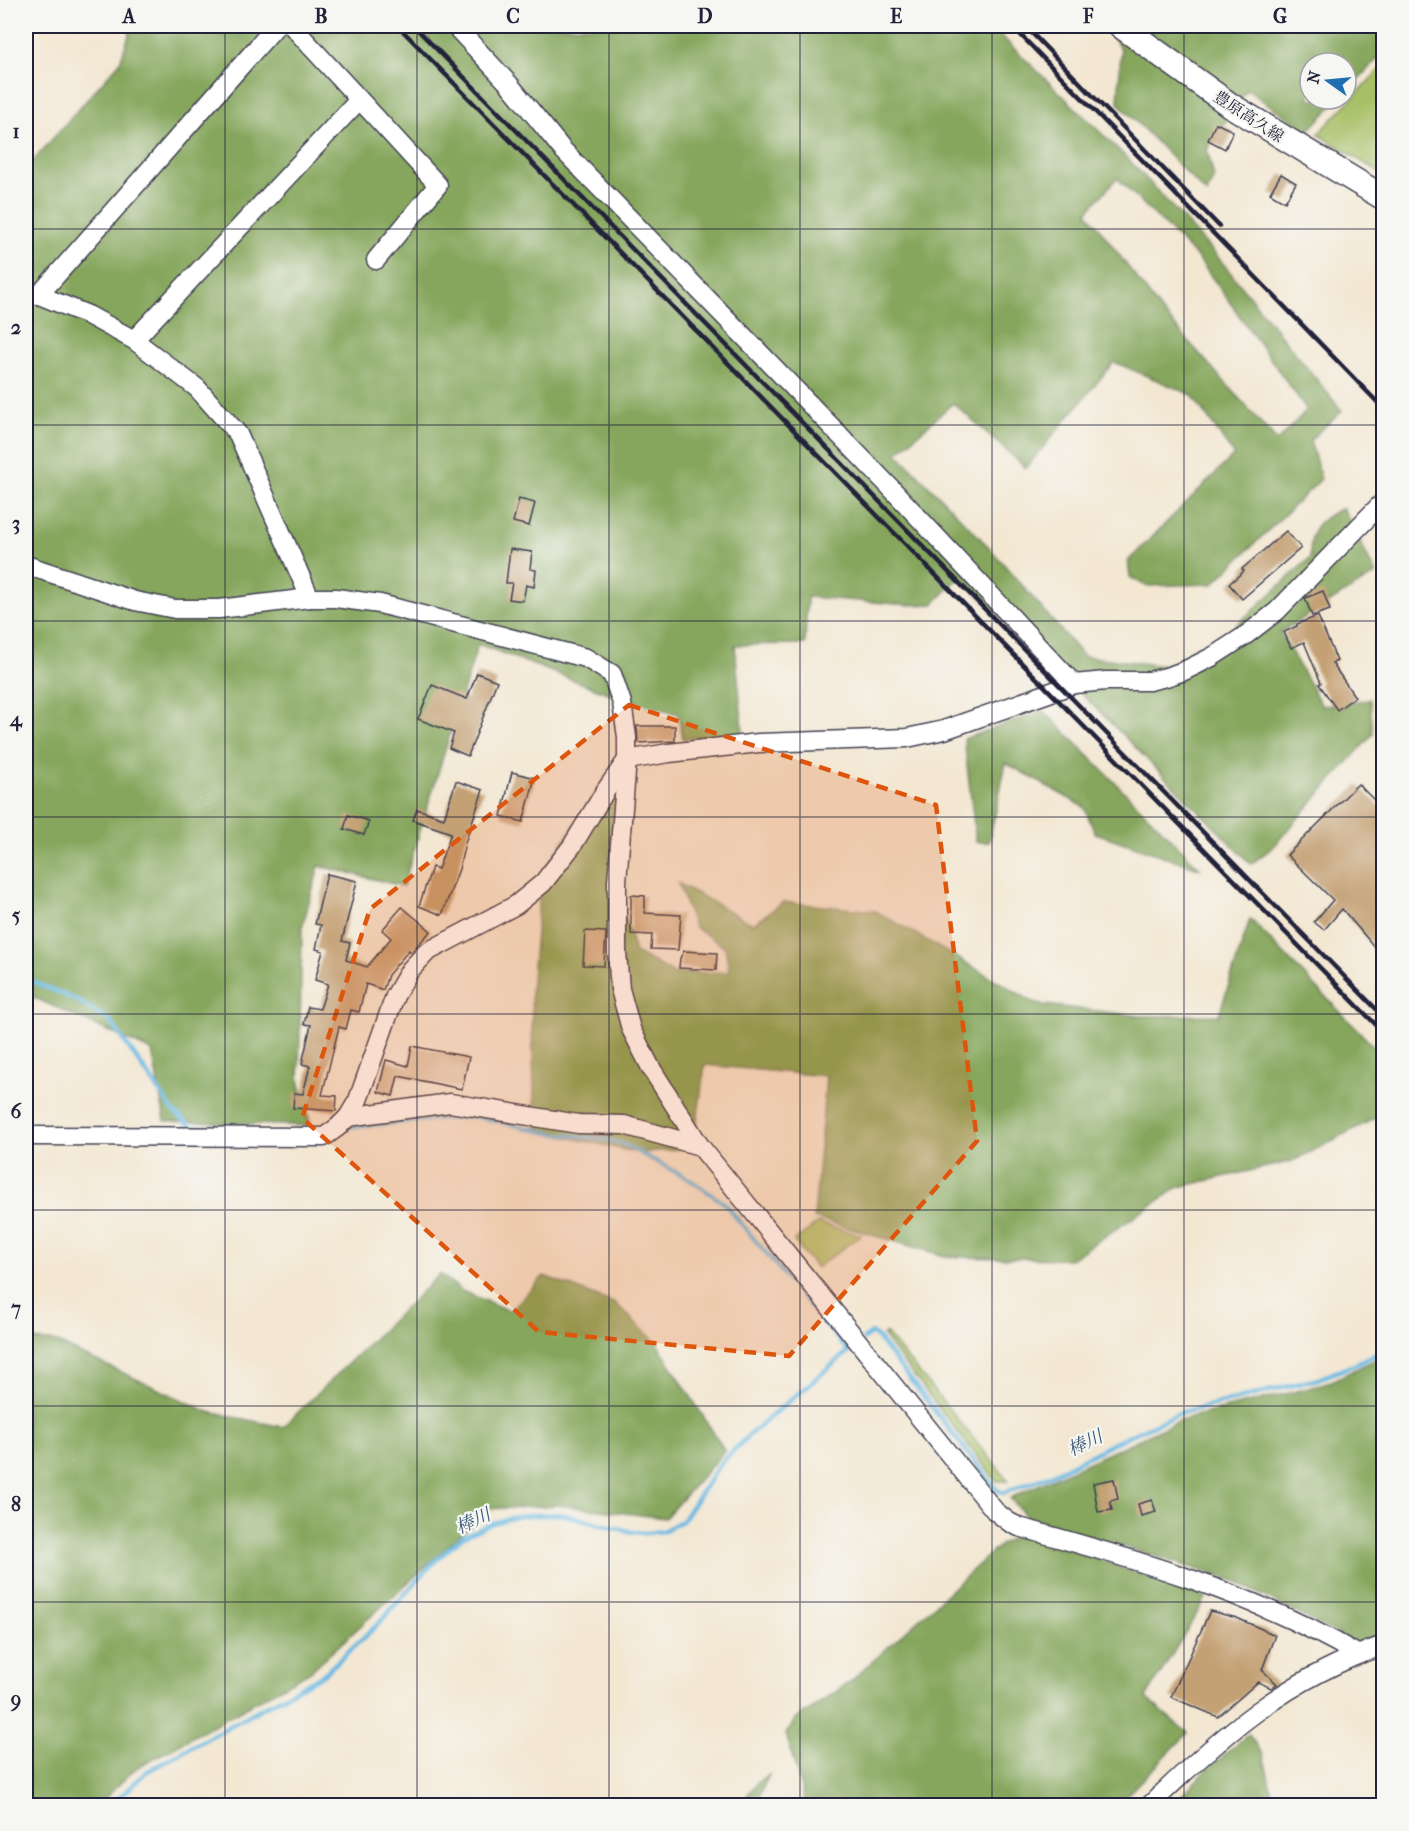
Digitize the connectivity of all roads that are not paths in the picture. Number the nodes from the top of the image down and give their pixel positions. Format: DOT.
graph roads {
  1 [pos="276,26"];
  2 [pos="292,26"];
  3 [pos="455,26"];
  4 [pos="1121,26"];
  5 [pos="359,100"];
  6 [pos="1383,198"];
  7 [pos="376,260"];
  8 [pos="32,294"];
  9 [pos="134,340"];
  10 [pos="1383,501"];
  11 [pos="26,565"];
  12 [pos="310,598"];
  13 [pos="1074,684"];
  14 [pos="627,760"];
  15 [pos="348,1117"];
  16 [pos="26,1136"];
  17 [pos="700,1146"];
  18 [pos="1383,1645"];
  19 [pos="1357,1654"];
  20 [pos="1149,1806"];
  1 -- 8 [label="street"];
  2 -- 5 [label="street"];
  3 -- 13 [label="street"];
  4 -- 6 [label="main road, 豊原高久線"];
  5 -- 7 [label="street"];
  5 -- 9 [label="street"];
  8 -- 9 [label="street"];
  9 -- 12 [label="street"];
  10 -- 13 [label="street"];
  11 -- 12 [label="street"];
  12 -- 14 [label="street"];
  13 -- 14 [label="street"];
  14 -- 15 [label="street"];
  14 -- 17 [label="street"];
  15 -- 16 [label="street"];
  15 -- 17 [label="street"];
  17 -- 19 [label="street"];
  18 -- 19 [label="street"];
  19 -- 20 [label="street"];
}
